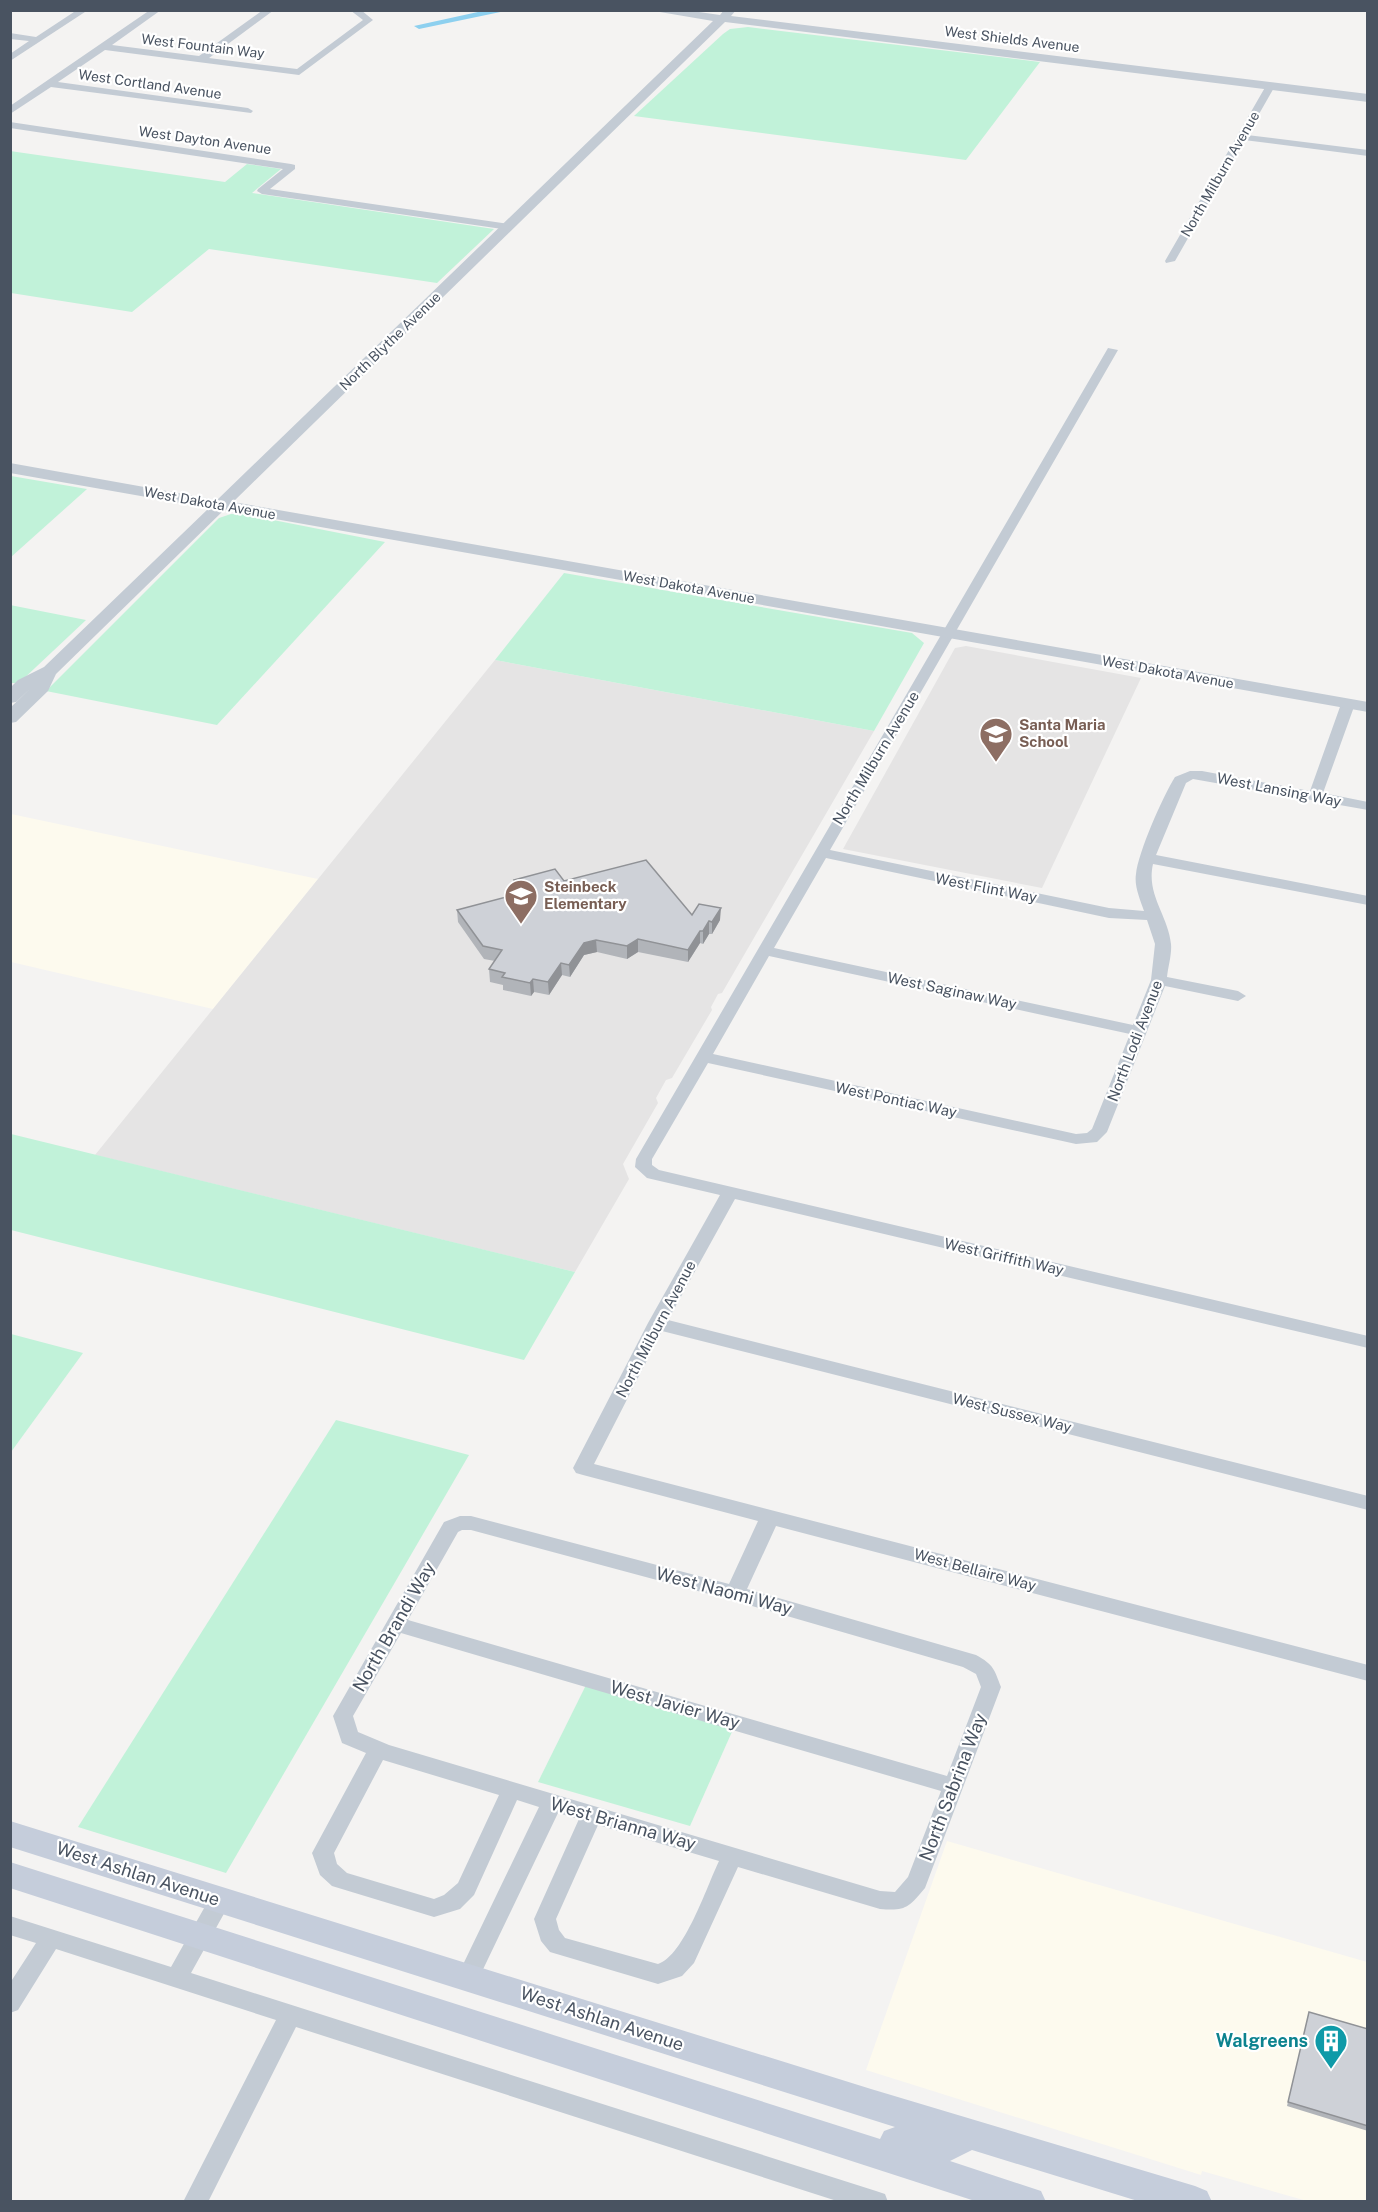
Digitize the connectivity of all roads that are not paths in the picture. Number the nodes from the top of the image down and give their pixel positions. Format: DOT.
graph roads {
  1 [pos="84,10"];
  2 [pos="157,10"];
  3 [pos="270,10"];
  4 [pos="354,10"];
  5 [pos="653,10"];
  6 [pos="726,15"];
  7 [pos="10,36"];
  8 [pos="39,40"];
  9 [pos="103,47"];
  10 [pos="10,58"];
  11 [pos="200,60"];
  12 [pos="49,84"];
  13 [pos="1270,86"];
  14 [pos="1368,98"];
  15 [pos="10,111"];
  16 [pos="248,111"];
  17 [pos="10,125"];
  18 [pos="1240,136"];
  19 [pos="1368,153"];
  20 [pos="509,227"];
  21 [pos="1170,261"];
  22 [pos="1112,350"];
  23 [pos="10,468"];
  24 [pos="220,505"];
  25 [pos="950,633"];
  26 [pos="50,671"];
  27 [pos="10,698"];
  28 [pos="1348,704"];
  29 [pos="1368,707"];
  30 [pos="10,718"];
  31 [pos="1190,775"];
  32 [pos="1316,796"];
  33 [pos="1368,806"];
  34 [pos="820,852"];
  35 [pos="1147,858"];
  36 [pos="1368,901"];
  37 [pos="1154,916"];
  38 [pos="765,951"];
  39 [pos="1160,980"];
  40 [pos="1238,996"];
  41 [pos="1140,1031"];
  42 [pos="703,1057"];
  43 [pos="1090,1138"];
  44 [pos="643,1167"];
  45 [pos="730,1192"];
  46 [pos="657,1323"];
  47 [pos="1368,1342"];
  48 [pos="583,1468"];
  49 [pos="1368,1503"];
  50 [pos="770,1516"];
  51 [pos="460,1523"];
  52 [pos="735,1593"];
  53 [pos="396,1624"];
  54 [pos="984,1669"];
  55 [pos="1368,1673"];
  56 [pos="349,1737"];
  57 [pos="378,1750"];
  58 [pos="953,1786"];
  59 [pos="511,1791"];
  60 [pos="552,1803"];
  61 [pos="592,1815"];
  62 [pos="10,1834"];
  63 [pos="732,1856"];
  64 [pos="10,1875"];
  65 [pos="220,1900"];
  66 [pos="900,1901"];
  67 [pos="10,1925"];
  68 [pos="200,1936"];
  69 [pos="51,1938"];
  70 [pos="468,1977"];
  71 [pos="176,1979"];
  72 [pos="10,2003"];
  73 [pos="290,2016"];
  74 [pos="753,2113"];
  75 [pos="970,2134"];
  76 [pos="195,2202"];
  77 [pos="876,2202"];
  78 [pos="1029,2202"];
  79 [pos="1195,2202"];
  1 -- 8 [label="street"];
  2 -- 9 [label="street"];
  3 -- 11 [label="street"];
  4 -- 11 [label="street, West Fountain Way"];
  5 -- 6 [label="street, West Shields Avenue"];
  6 -- 13 [label="street, West Shields Avenue"];
  6 -- 20 [label="street, North Blythe Avenue"];
  7 -- 8 [label="street"];
  8 -- 10 [label="street"];
  9 -- 11 [label="street, West Fountain Way"];
  9 -- 12 [label="street"];
  12 -- 15 [label="street"];
  12 -- 16 [label="street, West Cortland Avenue"];
  13 -- 14 [label="street, West Shields Avenue"];
  13 -- 18 [label="street, North Milburn Avenue"];
  17 -- 20 [label="street, West Dayton Avenue"];
  18 -- 19 [label="street"];
  18 -- 21 [label="street, North Milburn Avenue"];
  20 -- 24 [label="street, North Blythe Avenue"];
  22 -- 25 [label="street, North Milburn Avenue"];
  23 -- 24 [label="street, West Dakota Avenue"];
  24 -- 25 [label="street, West Dakota Avenue"];
  24 -- 26 [label="street, North Blythe Avenue"];
  25 -- 28 [label="street, West Dakota Avenue"];
  25 -- 34 [label="street, North Milburn Avenue"];
  26 -- 27 [label="street, North Blythe Avenue"];
  26 -- 30 [label="street, North Blythe Avenue"];
  28 -- 29 [label="street, West Dakota Avenue"];
  28 -- 32 [label="street"];
  31 -- 32 [label="street, West Lansing Way"];
  31 -- 35 [label="street, North Lodi Avenue"];
  32 -- 33 [label="street, West Lansing Way"];
  34 -- 37 [label="street, West Flint Way"];
  34 -- 38 [label="street, North Milburn Avenue"];
  35 -- 36 [label="street"];
  35 -- 37 [label="street, North Lodi Avenue"];
  37 -- 39 [label="street, North Lodi Avenue"];
  38 -- 41 [label="street, West Saginaw Way"];
  38 -- 42 [label="street, North Milburn Avenue"];
  39 -- 40 [label="street"];
  39 -- 41 [label="street, North Lodi Avenue"];
  41 -- 43 [label="street, North Lodi Avenue"];
  42 -- 43 [label="street, West Pontiac Way"];
  42 -- 44 [label="street, North Milburn Avenue"];
  44 -- 45 [label="street, West Griffith Way"];
  45 -- 46 [label="street, North Milburn Avenue"];
  45 -- 47 [label="street, West Griffith Way"];
  46 -- 48 [label="street, North Milburn Avenue"];
  46 -- 49 [label="street, West Sussex Way"];
  48 -- 50 [label="street, West Bellaire Way"];
  50 -- 52 [label="street"];
  50 -- 55 [label="street, West Bellaire Way"];
  51 -- 52 [label="street, West Naomi Way"];
  51 -- 53 [label="street, North Brandi Way"];
  52 -- 54 [label="street, West Naomi Way"];
  53 -- 56 [label="street, North Brandi Way"];
  53 -- 58 [label="street, West Javier Way"];
  54 -- 58 [label="street, North Sabrina Way"];
  56 -- 57 [label="street, West Brianna Way"];
  57 -- 59 [label="street, West Brianna Way"];
  57 -- 59 [label="street"];
  58 -- 66 [label="street, North Sabrina Way"];
  59 -- 60 [label="street, West Brianna Way"];
  60 -- 61 [label="street, West Brianna Way"];
  60 -- 70 [label="street"];
  61 -- 63 [label="street, West Brianna Way"];
  61 -- 63 [label="street"];
  62 -- 65 [label="main road, West Ashlan Avenue"];
  63 -- 66 [label="street, West Brianna Way"];
  64 -- 68 [label="main road"];
  65 -- 68 [label="street"];
  65 -- 70 [label="main road, West Ashlan Avenue"];
  67 -- 69 [label="street"];
  68 -- 71 [label="street"];
  68 -- 74 [label="main road"];
  69 -- 71 [label="street"];
  69 -- 72 [label="street"];
  70 -- 75 [label="main road, West Ashlan Avenue"];
  71 -- 73 [label="street"];
  73 -- 76 [label="street"];
  73 -- 77 [label="street"];
  74 -- 75 [label="main road"];
  74 -- 78 [label="main road"];
  75 -- 79 [label="main road, West Ashlan Avenue"];
}
